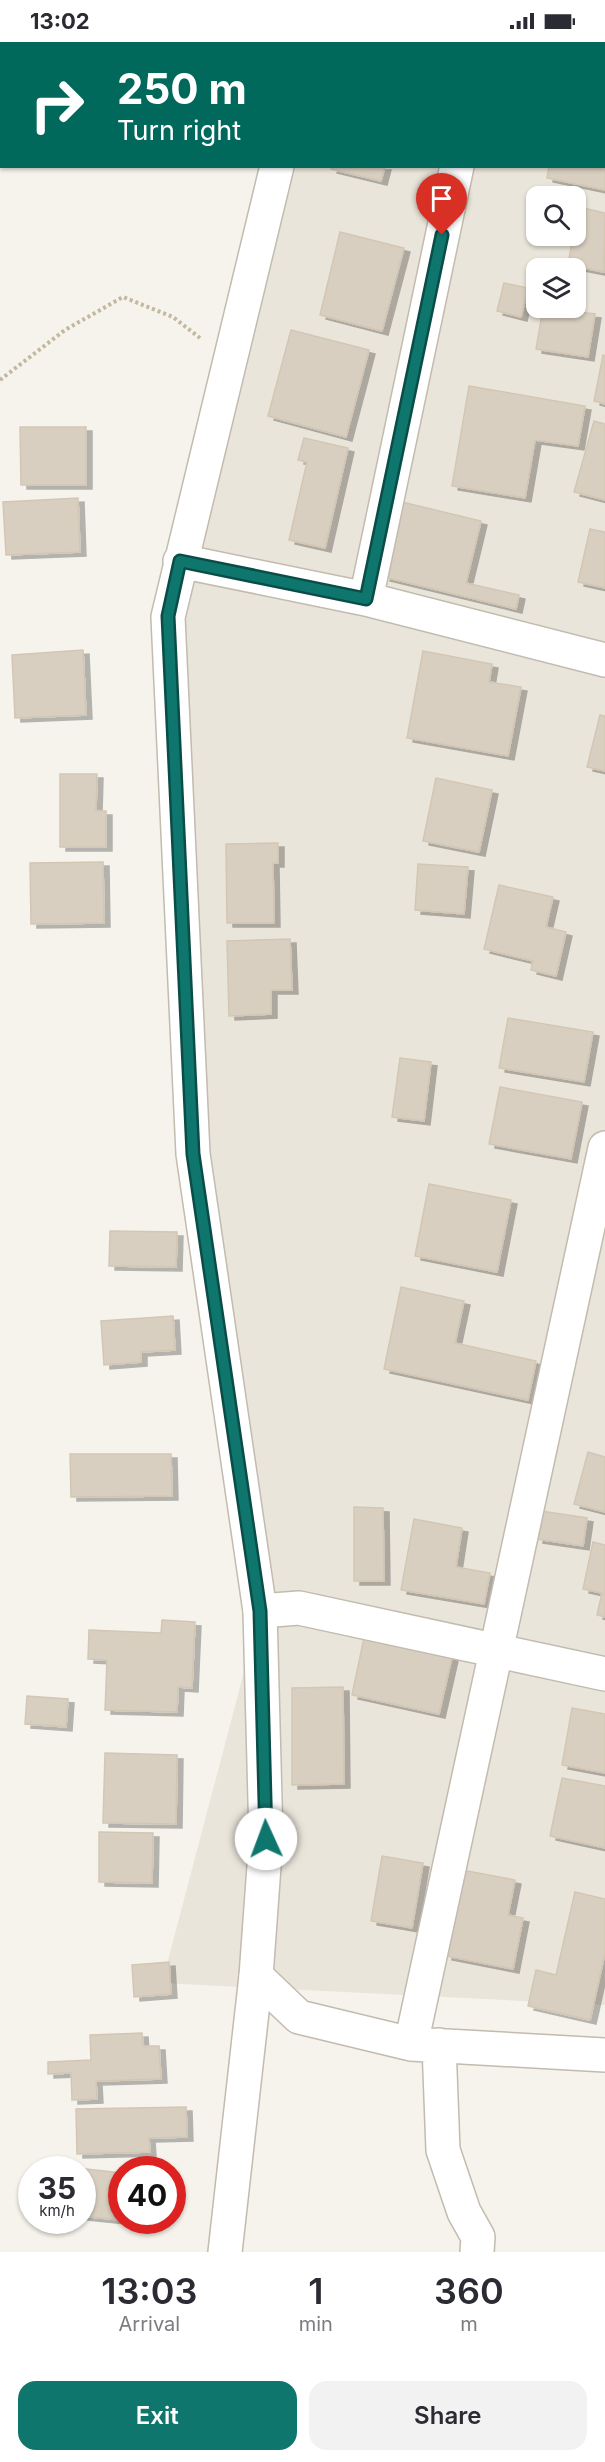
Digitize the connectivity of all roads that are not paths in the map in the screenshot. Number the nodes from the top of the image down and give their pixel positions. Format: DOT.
graph roads {
  1 [pos="277,168"];
  2 [pos="457,168"];
  3 [pos="180,561"];
  4 [pos="366,599"];
  5 [pos="605,660"];
  6 [pos="605,1148"];
  7 [pos="260,1611"];
  8 [pos="496,1651"];
  9 [pos="605,1674"];
  10 [pos="256,1976"];
  11 [pos="425,2044"];
  12 [pos="605,2055"];
  13 [pos="225,2252"];
  14 [pos="477,2252"];
  1 -- 3 [label="street"];
  2 -- 4 [label="street"];
  3 -- 4 [label="street"];
  3 -- 7 [label="street"];
  4 -- 5 [label="street"];
  6 -- 8 [label="street"];
  7 -- 8 [label="street"];
  7 -- 10 [label="street"];
  8 -- 9 [label="street"];
  8 -- 11 [label="street"];
  10 -- 11 [label="street"];
  10 -- 13 [label="street"];
  11 -- 12 [label="street"];
  11 -- 14 [label="street"];
}
